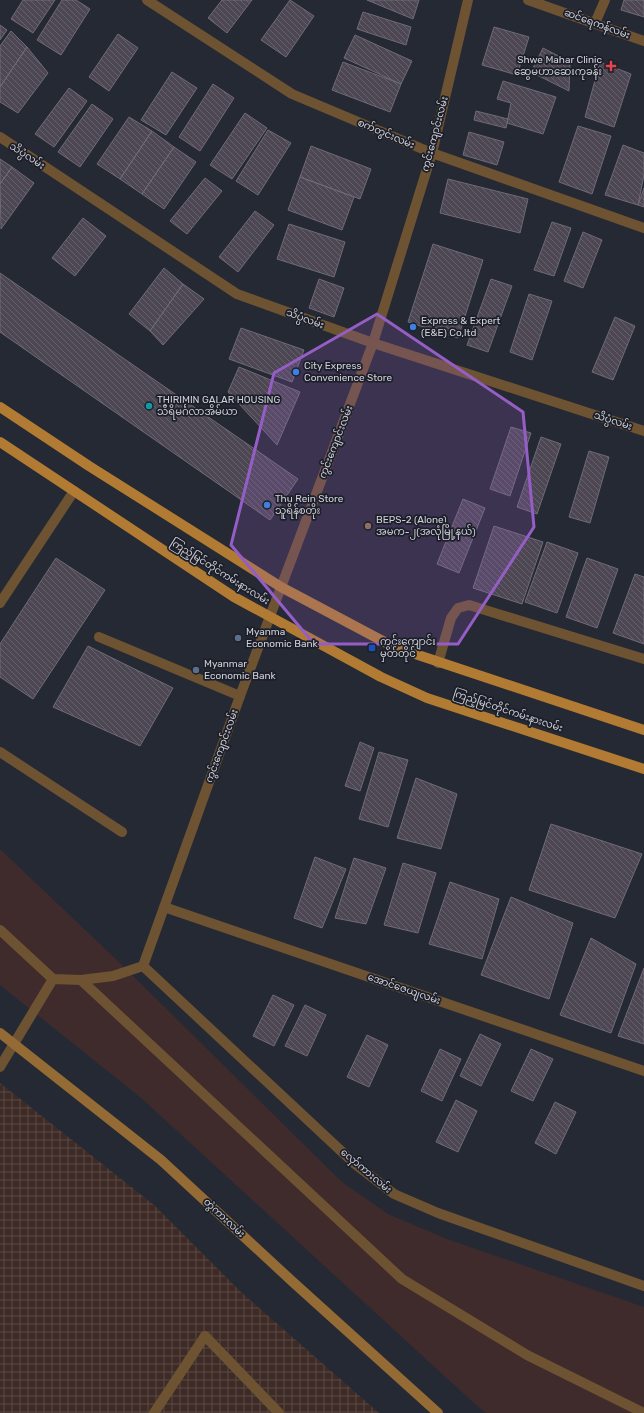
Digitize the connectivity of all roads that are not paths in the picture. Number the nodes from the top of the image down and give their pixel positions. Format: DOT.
graph roads {
  1 [pos="147,0"];
  2 [pos="468,0"];
  3 [pos="528,0"];
  4 [pos="605,0"];
  5 [pos="595,23"];
  6 [pos="644,41"];
  7 [pos="0,137"];
  8 [pos="432,153"];
  9 [pos="644,228"];
  10 [pos="373,343"];
  11 [pos="0,407"];
  12 [pos="644,431"];
  13 [pos="0,442"];
  14 [pos="74,492"];
  15 [pos="281,587"];
  16 [pos="0,603"];
  17 [pos="270,617"];
  18 [pos="99,637"];
  19 [pos="644,659"];
  20 [pos="438,663"];
  21 [pos="240,696"];
  22 [pos="644,730"];
  23 [pos="0,752"];
  24 [pos="644,769"];
  25 [pos="122,832"];
  26 [pos="164,907"];
  27 [pos="0,930"];
  28 [pos="143,966"];
  29 [pos="53,978"];
  30 [pos="81,980"];
  31 [pos="0,1033"];
  32 [pos="14,1045"];
  33 [pos="0,1067"];
  34 [pos="644,1071"];
  35 [pos="644,1286"];
  36 [pos="154,1413"];
  37 [pos="279,1413"];
  38 [pos="438,1413"];
  39 [pos="644,1413"];
  1 -- 8 [label="street, စက်တွင်းလမ်း"];
  2 -- 8 [label="street, ကွင်းကျောင်းလမ်း"];
  3 -- 5 [label="street, ဆင်ရေကန်လမ်း"];
  4 -- 5 [label="street"];
  5 -- 6 [label="street, ဆင်ရေကန်လမ်း"];
  7 -- 10 [label="street, သိပ္ပံလမ်း"];
  8 -- 9 [label="street, စက်တွင်းလမ်း"];
  8 -- 10 [label="street, ကွင်းကျောင်းလမ်း"];
  10 -- 12 [label="street, သိပ္ပံလမ်း"];
  10 -- 15 [label="street, ကွင်းကျောင်းလမ်း"];
  11 -- 15 [label="main road, ကြည့်မြင်တိုင်ကမ်းနားလမ်း"];
  13 -- 14 [label="main road, ကြည့်မြင်တိုင်ကမ်းနားလမ်း"];
  14 -- 16 [label="street"];
  14 -- 17 [label="main road, ကြည့်မြင်တိုင်ကမ်းနားလမ်း"];
  15 -- 17 [label="street, ကွင်းကျောင်းလမ်း"];
  15 -- 20 [label="main road, ကြည့်မြင်တိုင်ကမ်းနားလမ်း"];
  17 -- 21 [label="street, ကွင်းကျောင်းလမ်း"];
  17 -- 24 [label="main road, ကြည့်မြင်တိုင်ကမ်းနားလမ်း"];
  18 -- 21 [label="street"];
  19 -- 20 [label="street"];
  20 -- 22 [label="main road, ကြည့်မြင်တိုင်ကမ်းနားလမ်း"];
  21 -- 26 [label="street, ကွင်းကျောင်းလမ်း"];
  23 -- 25 [label="street"];
  26 -- 28 [label="street, ကွင်းကျောင်းလမ်း"];
  26 -- 34 [label="street, အောင်ဇေယျလမ်း"];
  27 -- 29 [label="street"];
  28 -- 30 [label="street"];
  28 -- 35 [label="street, လှော်ကားလမ်း"];
  29 -- 30 [label="street"];
  29 -- 32 [label="street"];
  30 -- 39 [label="street"];
  31 -- 32 [label="main road, တွဲကားလမ်း"];
  32 -- 33 [label="street"];
  32 -- 38 [label="main road, တွဲကားလမ်း"];
  36 -- 37 [label="street"];
}
